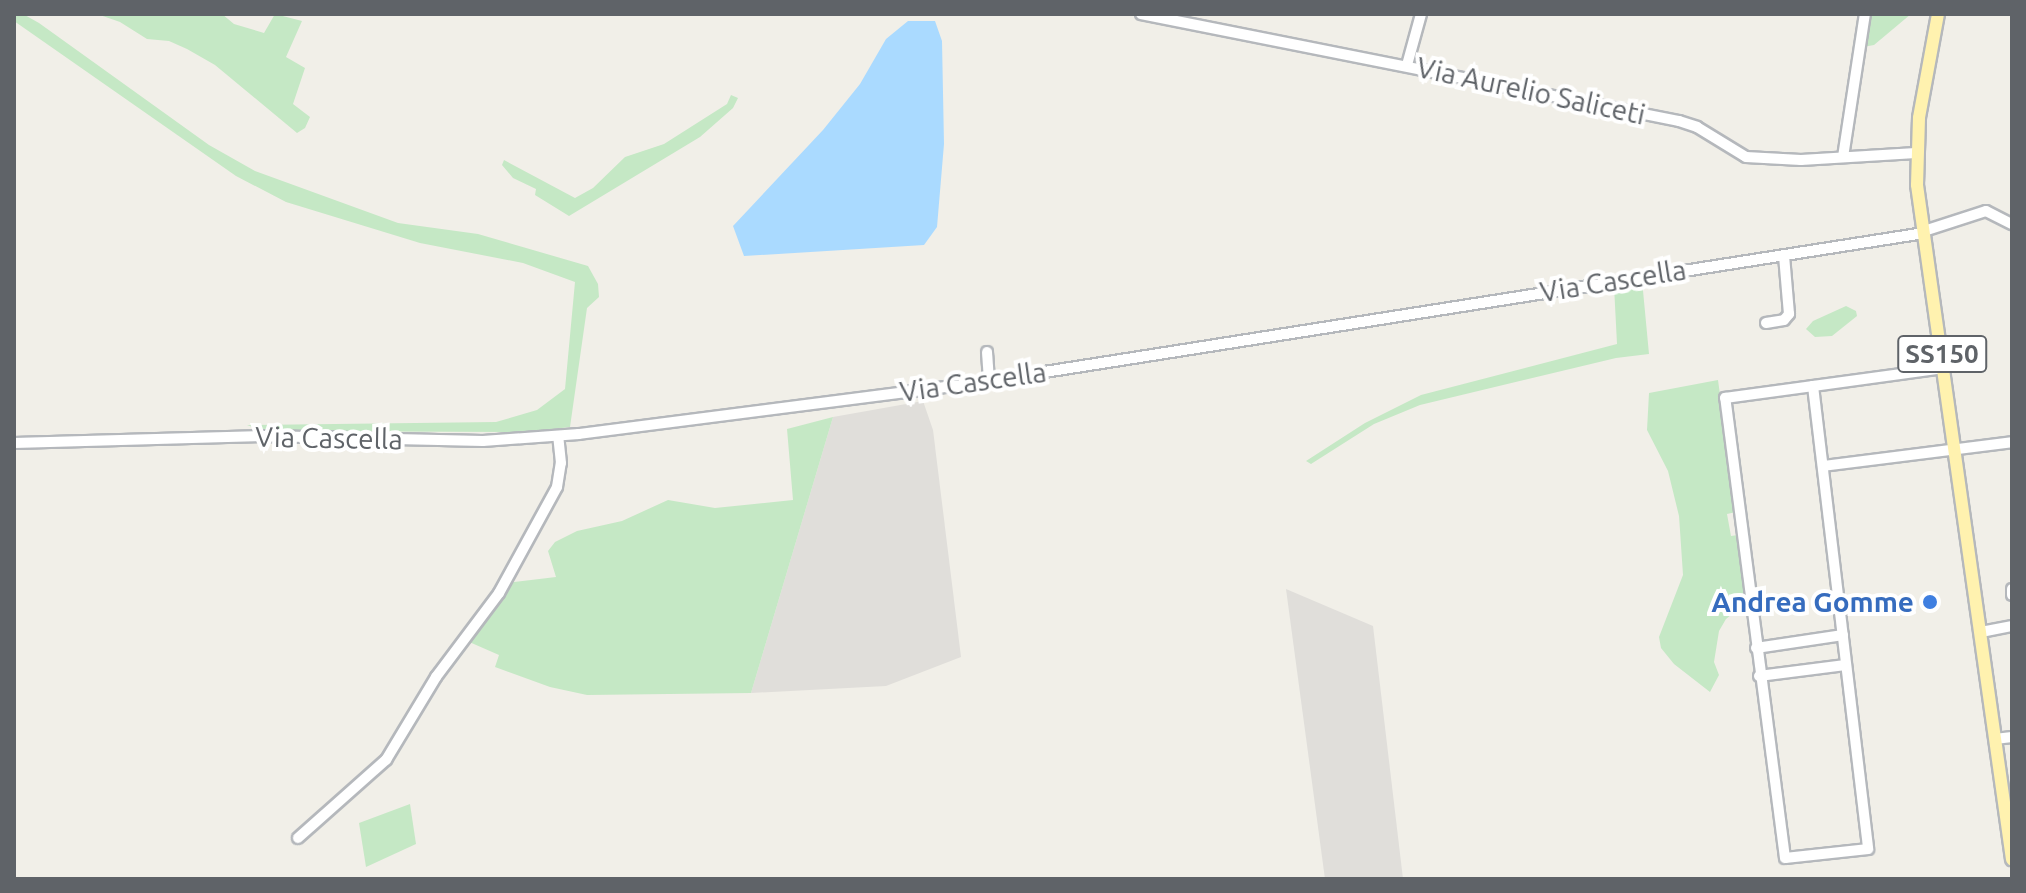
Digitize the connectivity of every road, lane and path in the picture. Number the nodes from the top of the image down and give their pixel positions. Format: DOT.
graph roads {
  1 [pos="1141,14"];
  2 [pos="1421,14"];
  3 [pos="1865,14"];
  4 [pos="1938,14"];
  5 [pos="1407,65"];
  6 [pos="1916,153"];
  7 [pos="1843,157"];
  8 [pos="2012,224"];
  9 [pos="1924,232"];
  10 [pos="1784,256"];
  11 [pos="1766,323"];
  12 [pos="987,352"];
  13 [pos="1944,368"];
  14 [pos="989,380"];
  15 [pos="1813,386"];
  16 [pos="558,436"];
  17 [pos="2012,442"];
  18 [pos="14,443"];
  19 [pos="1955,447"];
  20 [pos="1823,466"];
  21 [pos="2012,626"];
  22 [pos="1981,632"];
  23 [pos="1843,635"];
  24 [pos="1756,648"];
  25 [pos="1845,665"];
  26 [pos="1759,676"];
  27 [pos="2012,737"];
  28 [pos="1995,739"];
  29 [pos="298,838"];
  30 [pos="2012,859"];
  1 -- 5 [label="street, Via Aurelio Saliceti"];
  2 -- 5 [label="street"];
  3 -- 7 [label="street"];
  4 -- 6 [label="main road, SS150"];
  5 -- 7 [label="street, Via Aurelio Saliceti"];
  6 -- 7 [label="street, Via Aurelio Saliceti"];
  6 -- 9 [label="main road, SS150"];
  8 -- 9 [label="street, Via Cascella"];
  9 -- 10 [label="street, Via Cascella"];
  9 -- 13 [label="main road, SS150"];
  10 -- 11 [label="street"];
  10 -- 14 [label="street, Via Cascella"];
  12 -- 14 [label="street"];
  13 -- 15 [label="street"];
  13 -- 19 [label="main road, SS150"];
  14 -- 16 [label="street, Via Cascella"];
  15 -- 20 [label="street"];
  15 -- 24 [label="street"];
  16 -- 18 [label="street, Via Cascella"];
  16 -- 29 [label="street"];
  17 -- 19 [label="street"];
  19 -- 20 [label="street"];
  19 -- 22 [label="main road, SS150"];
  20 -- 23 [label="street"];
  21 -- 22 [label="street"];
  22 -- 28 [label="main road, SS150"];
  23 -- 24 [label="street"];
  23 -- 25 [label="street"];
  24 -- 26 [label="street"];
  25 -- 26 [label="street"];
  25 -- 26 [label="street"];
  27 -- 28 [label="street"];
  28 -- 30 [label="main road, SS150"];
}
